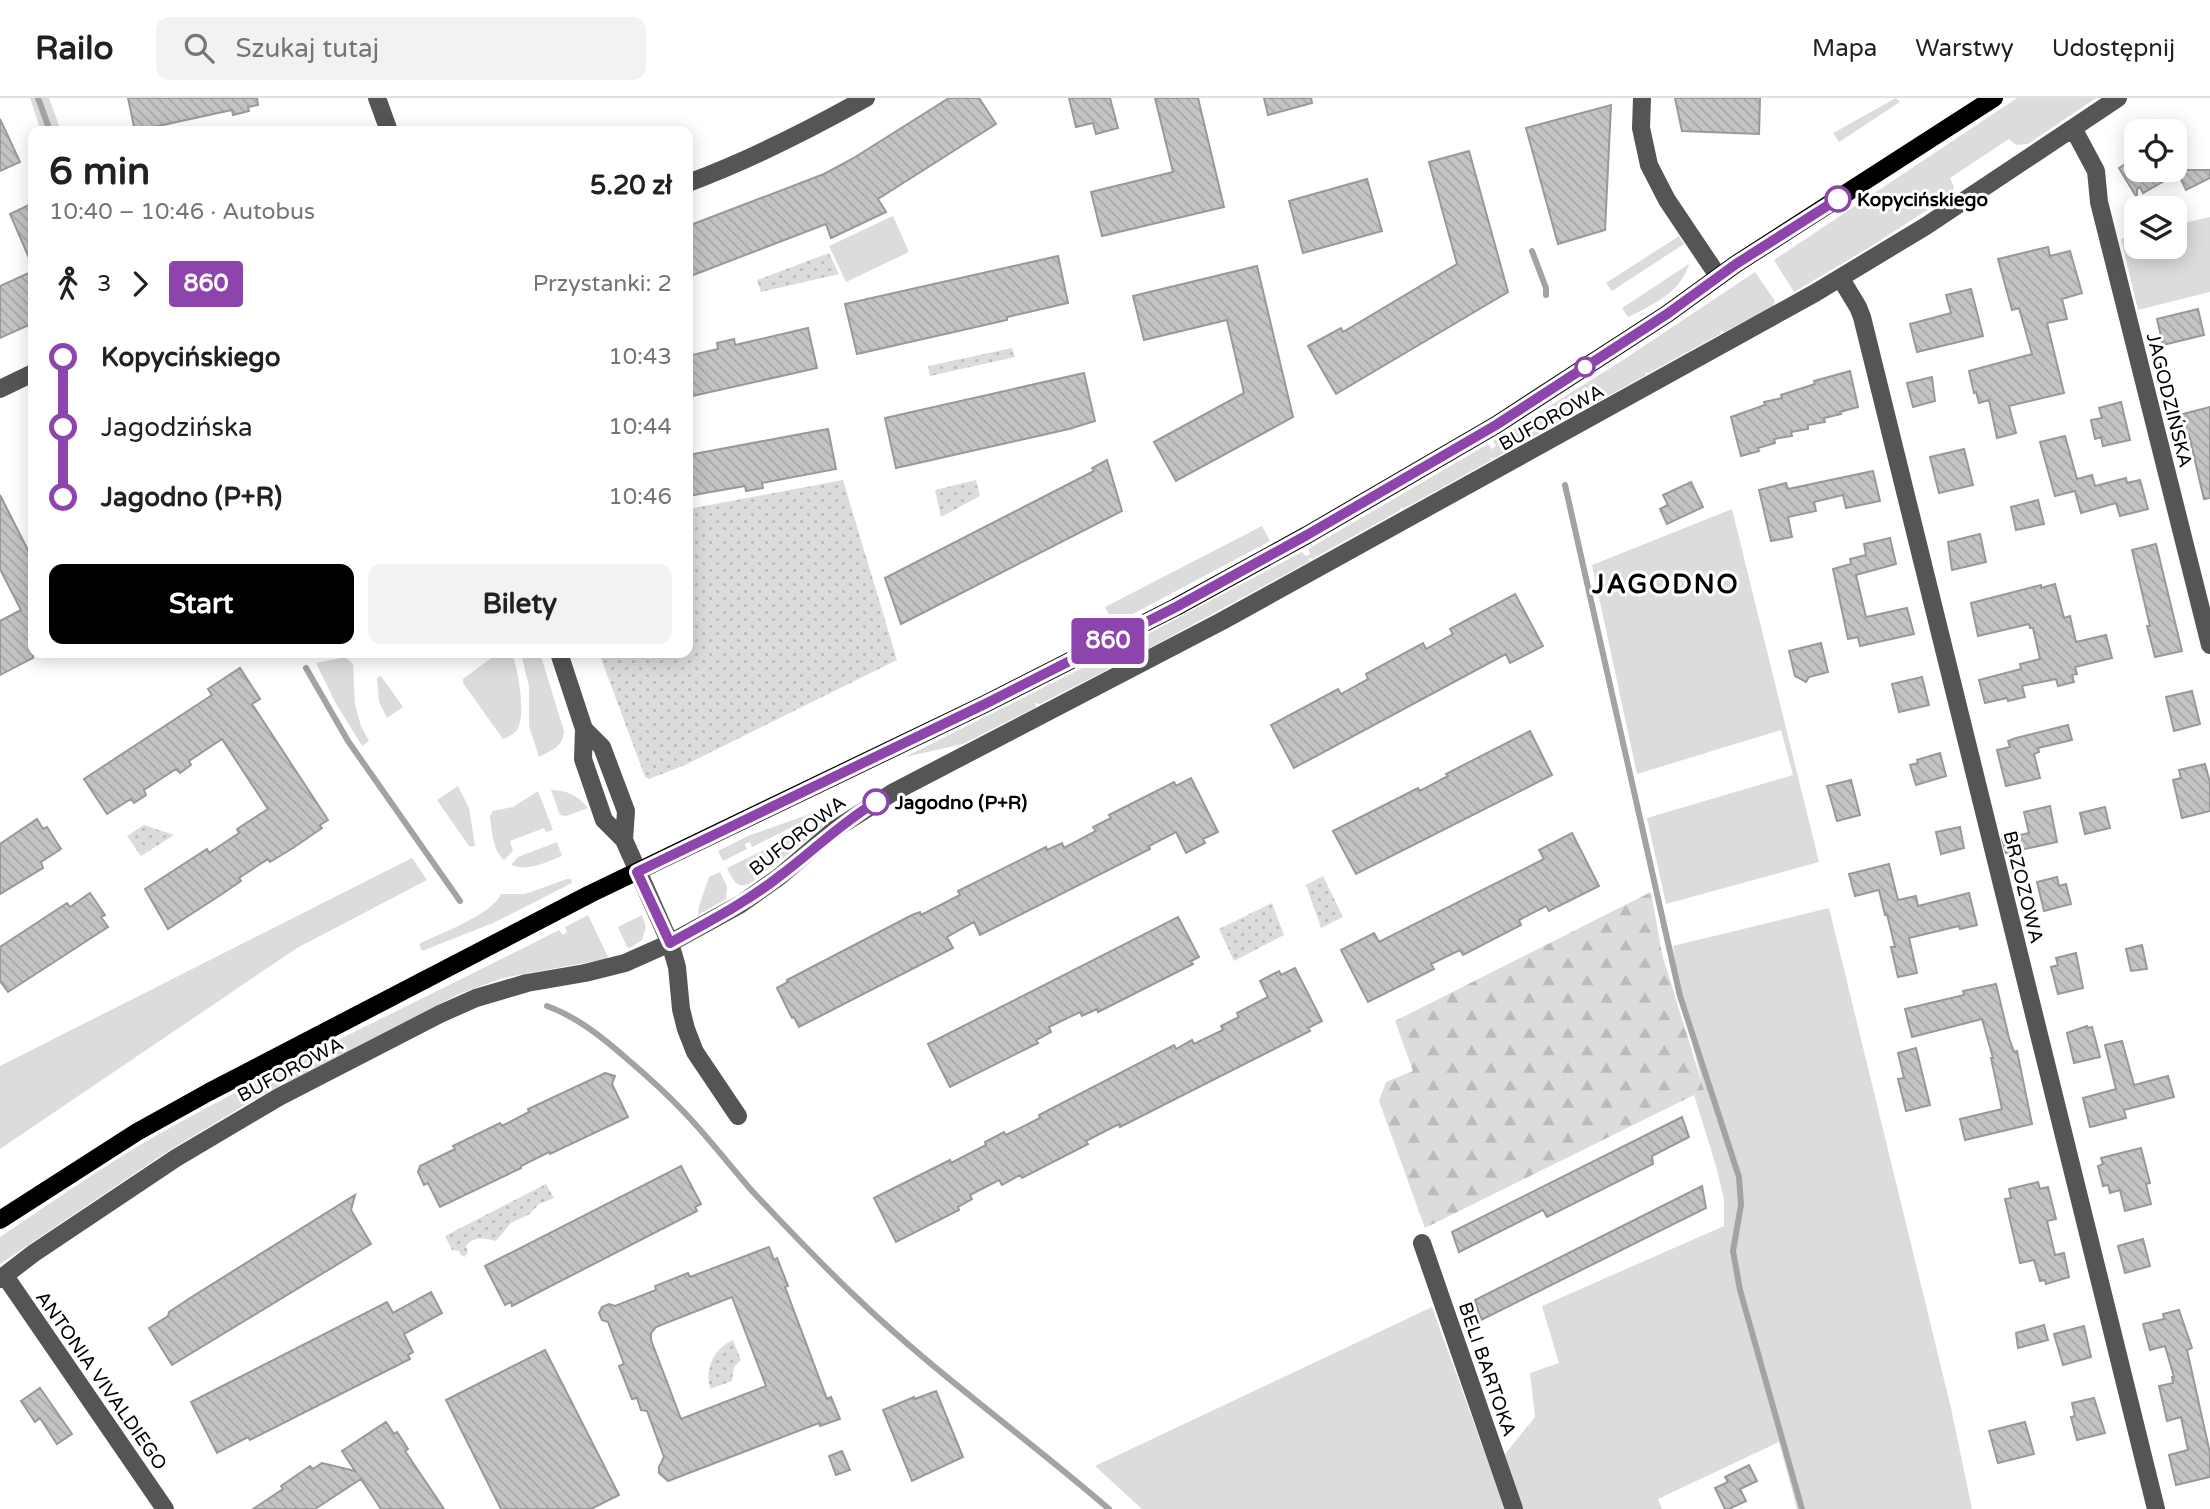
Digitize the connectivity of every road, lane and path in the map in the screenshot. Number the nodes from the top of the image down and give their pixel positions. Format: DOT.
graph roads {
  1 [pos="377,98"];
  2 [pos="866,98"];
  3 [pos="1642,98"];
  4 [pos="1994,98"];
  5 [pos="2118,98"];
  6 [pos="387,126"];
  7 [pos="2073,128"];
  8 [pos="693,181"];
  9 [pos="1718,276"];
  10 [pos="1841,279"];
  11 [pos="28,375"];
  12 [pos="0,389"];
  13 [pos="2210,645"];
  14 [pos="561,658"];
  15 [pos="637,872"];
  16 [pos="670,943"];
  17 [pos="738,1116"];
  18 [pos="0,1220"];
  19 [pos="1422,1243"];
  20 [pos="2,1278"];
  21 [pos="165,1509"];
  22 [pos="1514,1509"];
  23 [pos="2156,1509"];
  1 -- 6 [label="street"];
  2 -- 8 [label="street"];
  3 -- 9 [label="street"];
  4 -- 9 [label="main road, BUFOROWA"];
  5 -- 7 [label="street, BUFOROWA"];
  7 -- 10 [label="street, BUFOROWA"];
  7 -- 13 [label="street, JAGODZIŃSKA"];
  9 -- 15 [label="main road, BUFOROWA"];
  10 -- 16 [label="street, BUFOROWA"];
  10 -- 23 [label="street, BRZOZOWA"];
  11 -- 12 [label="street"];
  14 -- 15 [label="street"];
  15 -- 16 [label="street"];
  15 -- 18 [label="main road, BUFOROWA"];
  16 -- 17 [label="street"];
  16 -- 20 [label="street, BUFOROWA"];
  19 -- 22 [label="street, BELI BARTOKA"];
  20 -- 21 [label="street, ANTONIA VIVALDIEGO"];
}
